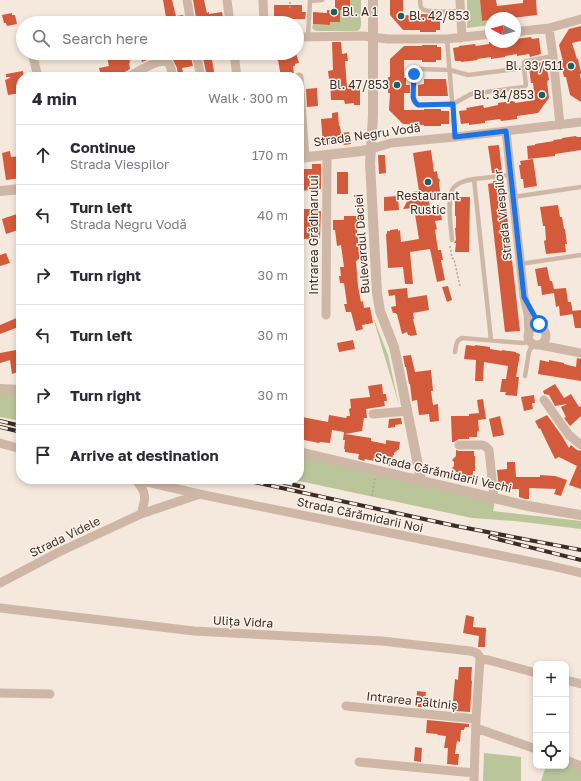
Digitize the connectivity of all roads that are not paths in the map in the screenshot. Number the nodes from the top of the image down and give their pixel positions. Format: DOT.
graph roads {
  1 [pos="187,0"];
  2 [pos="227,0"];
  3 [pos="263,0"];
  4 [pos="309,0"];
  5 [pos="322,0"];
  6 [pos="373,0"];
  7 [pos="420,0"];
  8 [pos="460,0"];
  9 [pos="460,11"];
  10 [pos="190,16"];
  11 [pos="229,16"];
  12 [pos="264,16"];
  13 [pos="581,19"];
  14 [pos="549,28"];
  15 [pos="521,31"];
  16 [pos="485,35"];
  17 [pos="304,37"];
  18 [pos="308,37"];
  19 [pos="373,37"];
  20 [pos="462,38"];
  21 [pos="447,39"];
  22 [pos="553,56"];
  23 [pos="34,60"];
  24 [pos="197,60"];
  25 [pos="235,60"];
  26 [pos="524,68"];
  27 [pos="450,70"];
  28 [pos="37,72"];
  29 [pos="138,72"];
  30 [pos="172,72"];
  31 [pos="199,72"];
  32 [pos="236,72"];
  33 [pos="453,104"];
  34 [pos="581,122"];
  35 [pos="560,125"];
  36 [pos="506,131"];
  37 [pos="455,137"];
  38 [pos="370,149"];
  39 [pos="327,155"];
  40 [pos="304,158"];
  41 [pos="511,175"];
  42 [pos="474,179"];
  43 [pos="581,187"];
  44 [pos="16,189"];
  45 [pos="0,191"];
  46 [pos="513,197"];
  47 [pos="452,240"];
  48 [pos="581,255"];
  49 [pos="520,264"];
  50 [pos="524,297"];
  51 [pos="326,315"];
  52 [pos="544,330"];
  53 [pos="491,340"];
  54 [pos="533,341"];
  55 [pos="456,352"];
  56 [pos="577,352"];
  57 [pos="525,376"];
  58 [pos="0,389"];
  59 [pos="16,390"];
  60 [pos="544,400"];
  61 [pos="407,411"];
  62 [pos="373,414"];
  63 [pos="0,443"];
  64 [pos="459,445"];
  65 [pos="581,445"];
  66 [pos="16,447"];
  67 [pos="304,453"];
  68 [pos="421,480"];
  69 [pos="139,484"];
  70 [pos="156,484"];
  71 [pos="199,494"];
  72 [pos="494,498"];
  73 [pos="141,514"];
  74 [pos="581,515"];
  75 [pos="581,574"];
  76 [pos="0,583"];
  77 [pos="0,608"];
  78 [pos="480,659"];
  79 [pos="533,672"];
  80 [pos="569,681"];
  81 [pos="581,684"];
  82 [pos="0,693"];
  83 [pos="50,694"];
  84 [pos="346,706"];
  85 [pos="476,724"];
  86 [pos="533,748"];
  87 [pos="569,761"];
  88 [pos="359,762"];
  89 [pos="581,766"];
  90 [pos="474,777"];
  1 -- 10 [label="street"];
  2 -- 11 [label="street"];
  3 -- 12 [label="street"];
  4 -- 5 [label="lane"];
  4 -- 18 [label="lane"];
  6 -- 19 [label="street, Bulevardul Daciei"];
  7 -- 9 [label="lane"];
  8 -- 9 [label="street"];
  9 -- 20 [label="street"];
  13 -- 14 [label="street"];
  14 -- 15 [label="street"];
  14 -- 22 [label="street"];
  16 -- 20 [label="street"];
  17 -- 18 [label="street"];
  18 -- 19 [label="street"];
  19 -- 21 [label="street"];
  19 -- 38 [label="street, Bulevardul Daciei"];
  20 -- 21 [label="street"];
  21 -- 27 [label="lane"];
  22 -- 26 [label="lane"];
  22 -- 35 [label="street"];
  23 -- 28 [label="street"];
  24 -- 31 [label="street"];
  25 -- 32 [label="street"];
  26 -- 27 [label="lane"];
  26 -- 33 [label="lane"];
  27 -- 33 [label="lane"];
  27 -- 33 [label="lane"];
  29 -- 30 [label="street"];
  33 -- 37 [label="lane"];
  34 -- 35 [label="street, Strada Negru Vodă"];
  35 -- 36 [label="street, Strada Negru Vodă"];
  36 -- 37 [label="street, Strada Negru Vodă"];
  36 -- 41 [label="street, Strada Viespilor"];
  37 -- 38 [label="street, Strada Negru Vodă"];
  38 -- 39 [label="street, Strada Negru Vodă"];
  38 -- 61 [label="street, Bulevardul Daciei"];
  39 -- 40 [label="street, Strada Negru Vodă"];
  39 -- 51 [label="street, Intrarea Grădinarului"];
  41 -- 42 [label="lane"];
  41 -- 46 [label="street, Strada Viespilor"];
  42 -- 47 [label="lane"];
  42 -- 53 [label="lane"];
  43 -- 46 [label="lane"];
  44 -- 45 [label="street"];
  46 -- 49 [label="street, Strada Viespilor"];
  48 -- 49 [label="lane"];
  49 -- 50 [label="street, Strada Viespilor"];
  50 -- 52 [label="street, Strada Viespilor"];
  50 -- 54 [label="street, Strada Viespilor"];
  52 -- 54 [label="street"];
  52 -- 54 [label="street"];
  52 -- 56 [label="street, Strada Viespilor"];
  53 -- 54 [label="lane"];
  53 -- 55 [label="lane"];
  54 -- 56 [label="street, Strada Viespilor"];
  54 -- 57 [label="lane"];
  58 -- 59 [label="street"];
  60 -- 65 [label="street"];
  61 -- 62 [label="street"];
  61 -- 68 [label="street, Bulevardul Daciei"];
  63 -- 66 [label="street"];
  64 -- 72 [label="street"];
  67 -- 68 [label="street, Strada Cărămidarii Vechi"];
  68 -- 72 [label="street, Strada Cărămidarii Vechi"];
  69 -- 73 [label="street"];
  70 -- 71 [label="street, Strada Cărămidarii Noi"];
  71 -- 73 [label="street, Strada Videle"];
  71 -- 75 [label="street, Strada Cărămidarii Noi"];
  72 -- 74 [label="street, Strada Cărămidarii Vechi"];
  73 -- 76 [label="street, Strada Videle"];
  77 -- 78 [label="street, Ulița Vidra"];
  78 -- 79 [label="street"];
  78 -- 85 [label="street"];
  80 -- 81 [label="street"];
  82 -- 83 [label="street"];
  84 -- 85 [label="street, Intrarea Păltiniș"];
  85 -- 86 [label="street, Intrarea Păltiniș"];
  85 -- 90 [label="street"];
  87 -- 89 [label="street"];
  88 -- 90 [label="street"];
}
